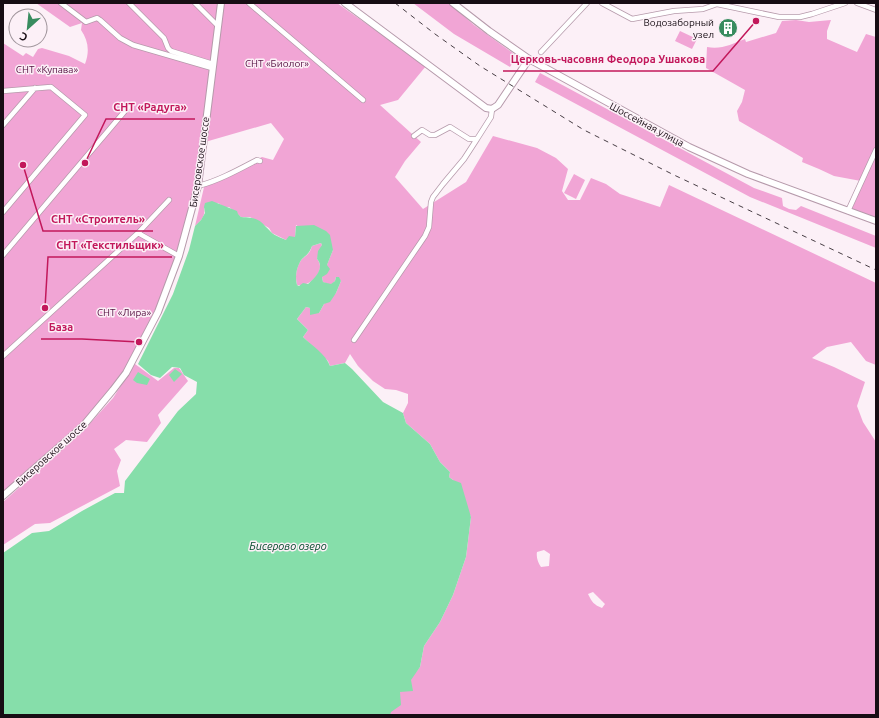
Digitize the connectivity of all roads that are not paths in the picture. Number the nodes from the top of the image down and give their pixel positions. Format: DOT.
graph roads {
  1 [pos="61,3"];
  2 [pos="129,3"];
  3 [pos="195,3"];
  4 [pos="221,3"];
  5 [pos="249,3"];
  6 [pos="345,3"];
  7 [pos="453,3"];
  8 [pos="602,3"];
  9 [pos="845,3"];
  10 [pos="857,3"];
  11 [pos="584,4"];
  12 [pos="876,10"];
  13 [pos="218,26"];
  14 [pos="541,52"];
  15 [pos="529,58"];
  16 [pos="212,66"];
  17 [pos="34,88"];
  18 [pos="3,90"];
  19 [pos="363,100"];
  20 [pos="130,105"];
  21 [pos="492,109"];
  22 [pos="3,125"];
  23 [pos="414,136"];
  24 [pos="477,139"];
  25 [pos="876,150"];
  26 [pos="260,161"];
  27 [pos="198,186"];
  28 [pos="169,200"];
  29 [pos="848,211"];
  30 [pos="3,212"];
  31 [pos="876,222"];
  32 [pos="138,233"];
  33 [pos="3,255"];
  34 [pos="179,256"];
  35 [pos="354,340"];
  36 [pos="3,356"];
  37 [pos="3,496"];
  1 -- 16 [label="street"];
  2 -- 16 [label="street"];
  3 -- 13 [label="street"];
  4 -- 13 [label="main road, Бисеровское шоссе"];
  5 -- 19 [label="street"];
  6 -- 21 [label="main road"];
  7 -- 15 [label="main road, Шоссейная улица"];
  8 -- 9 [label="street"];
  10 -- 12 [label="street"];
  11 -- 14 [label="street"];
  13 -- 16 [label="main road, Бисеровское шоссе"];
  15 -- 21 [label="main road"];
  15 -- 29 [label="main road, Шоссейная улица"];
  16 -- 27 [label="main road, Бисеровское шоссе"];
  17 -- 18 [label="street"];
  17 -- 22 [label="street"];
  17 -- 30 [label="street"];
  20 -- 33 [label="street"];
  21 -- 24 [label="street"];
  23 -- 24 [label="street"];
  24 -- 35 [label="street"];
  25 -- 29 [label="street"];
  26 -- 27 [label="street"];
  27 -- 34 [label="main road, Бисеровское шоссе"];
  28 -- 32 [label="street"];
  29 -- 31 [label="main road, Шоссейная улица"];
  32 -- 34 [label="street"];
  32 -- 36 [label="street"];
  34 -- 37 [label="main road, Бисеровское шоссе"];
}
